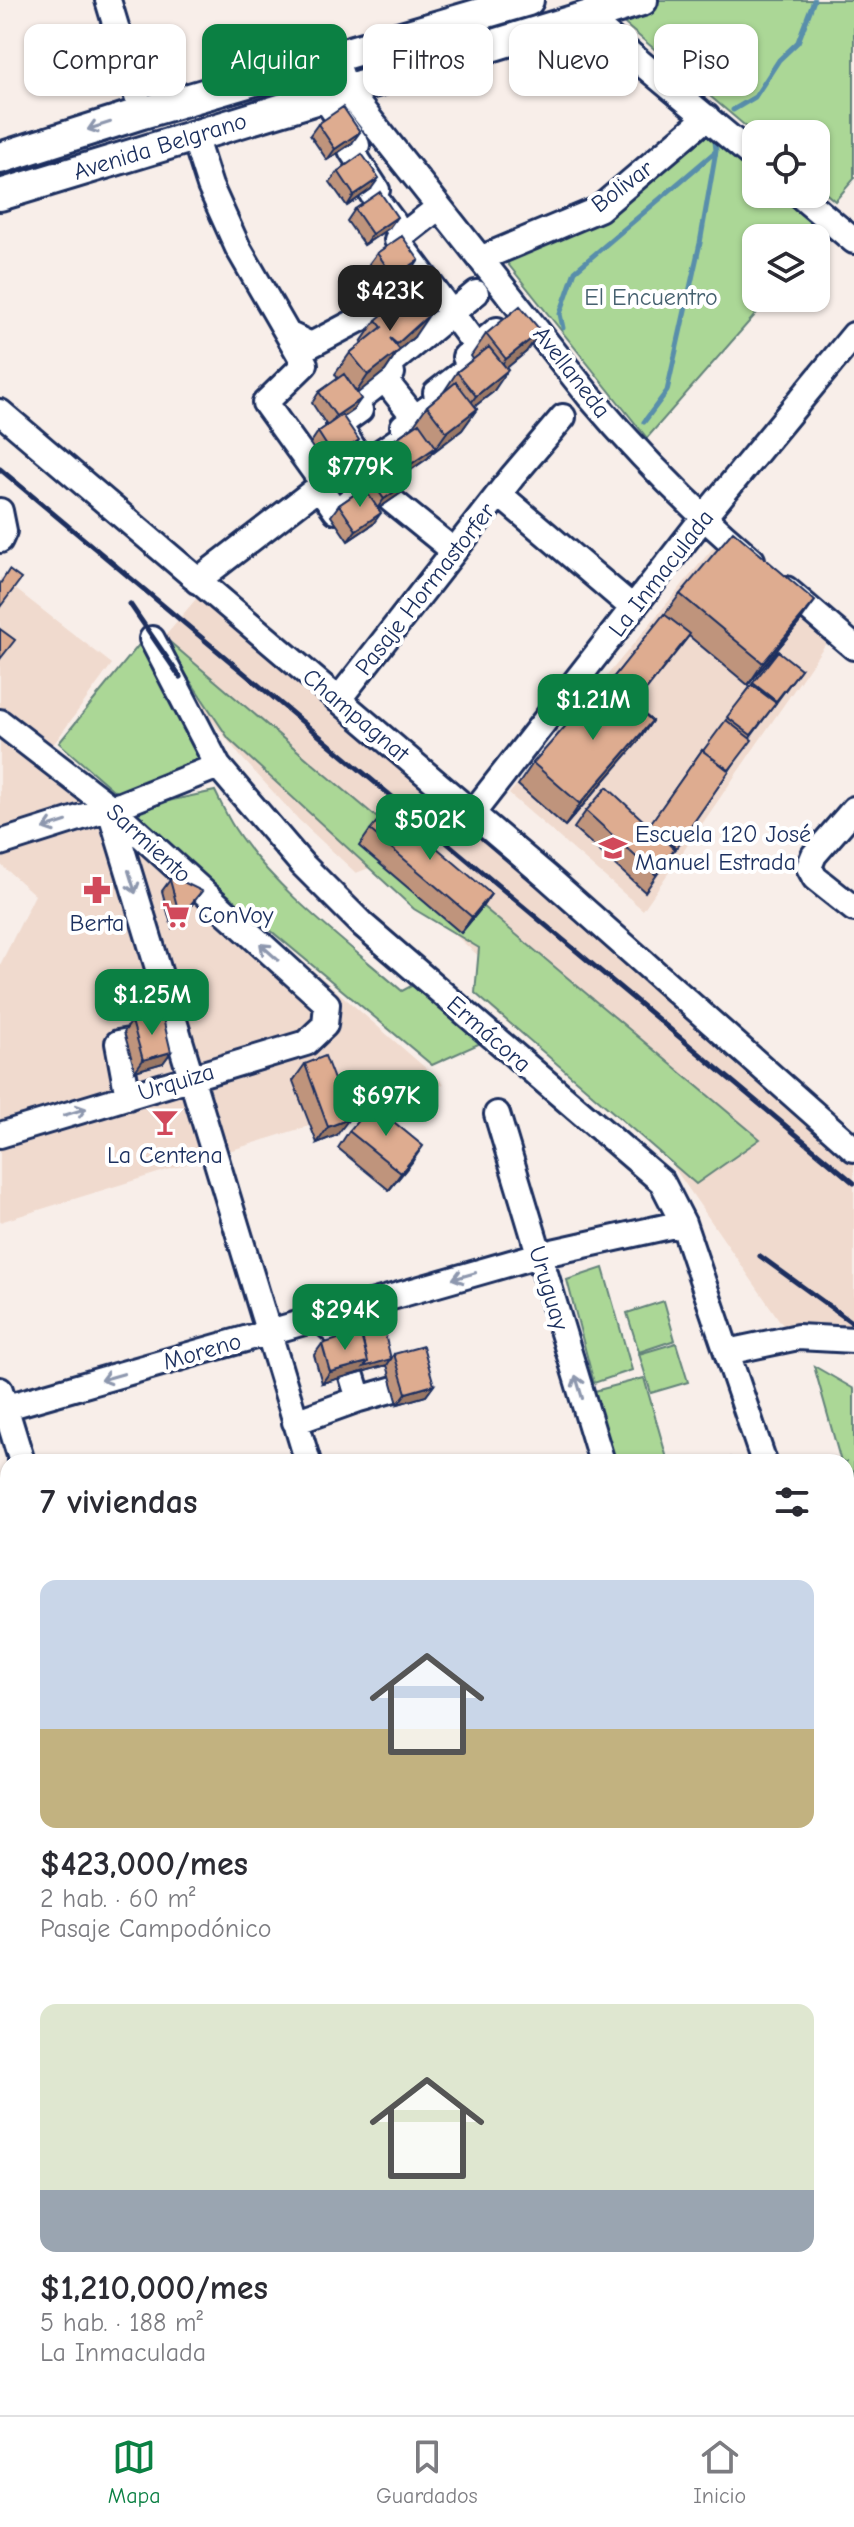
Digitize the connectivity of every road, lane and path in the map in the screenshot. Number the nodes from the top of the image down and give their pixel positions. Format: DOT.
graph roads {
  1 [pos="108,0"];
  2 [pos="642,0"];
  3 [pos="519,1"];
  4 [pos="587,18"];
  5 [pos="347,54"];
  6 [pos="347,89"];
  7 [pos="202,96"];
  8 [pos="324,96"];
  9 [pos="335,96"];
  10 [pos="337,96"];
  11 [pos="142,113"];
  12 [pos="707,117"];
  13 [pos="194,136"];
  14 [pos="742,147"];
  15 [pos="0,158"];
  16 [pos="0,195"];
  17 [pos="439,207"];
  18 [pos="815,208"];
  19 [pos="397,240"];
  20 [pos="854,241"];
  21 [pos="422,276"];
  22 [pos="484,279"];
  23 [pos="450,313"];
  24 [pos="509,319"];
  25 [pos="288,334"];
  26 [pos="854,335"];
  27 [pos="477,347"];
  28 [pos="385,380"];
  29 [pos="589,396"];
  30 [pos="0,412"];
  31 [pos="415,418"];
  32 [pos="347,458"];
  33 [pos="368,477"];
  34 [pos="319,482"];
  35 [pos="505,485"];
  36 [pos="391,500"];
  37 [pos="0,511"];
  38 [pos="703,518"];
  39 [pos="0,540"];
  40 [pos="454,551"];
  41 [pos="197,581"];
  42 [pos="633,608"];
  43 [pos="152,639"];
  44 [pos="854,647"];
  45 [pos="338,700"];
  46 [pos="0,722"];
  47 [pos="218,766"];
  48 [pos="110,807"];
  49 [pos="854,809"];
  50 [pos="472,814"];
  51 [pos="0,843"];
  52 [pos="854,909"];
  53 [pos="327,1004"];
  54 [pos="181,1042"];
  55 [pos="141,1064"];
  56 [pos="192,1078"];
  57 [pos="128,1097"];
  58 [pos="497,1114"];
  59 [pos="0,1135"];
  60 [pos="854,1149"];
  61 [pos="683,1223"];
  62 [pos="539,1255"];
  63 [pos="318,1317"];
  64 [pos="268,1332"];
  65 [pos="854,1340"];
  66 [pos="727,1352"];
  67 [pos="394,1389"];
  68 [pos="352,1402"];
  69 [pos="2,1403"];
  70 [pos="295,1422"];
  71 [pos="19,1454"];
  72 [pos="305,1454"];
  73 [pos="600,1454"];
  74 [pos="761,1454"];
  1 -- 11 [label="street"];
  2 -- 4 [label="main road, Avenida Belgrano"];
  3 -- 5 [label="main road, Avenida Belgrano"];
  4 -- 6 [label="main road, Avenida Belgrano"];
  4 -- 12 [label="street"];
  7 -- 11 [label="main road, Avenida Belgrano"];
  8 -- 13 [label="main road, Avenida Belgrano"];
  9 -- 19 [label="street"];
  10 -- 17 [label="street, Avellaneda"];
  11 -- 15 [label="main road, Avenida Belgrano, one-way"];
  12 -- 14 [label="street"];
  12 -- 22 [label="street, Bolivar"];
  13 -- 16 [label="main road, Avenida Belgrano"];
  13 -- 25 [label="street"];
  17 -- 19 [label="street"];
  17 -- 22 [label="street, Avellaneda"];
  18 -- 20 [label="street"];
  19 -- 21 [label="street"];
  21 -- 23 [label="street"];
  21 -- 25 [label="street"];
  22 -- 23 [label="street, Bolivar"];
  22 -- 24 [label="street, Avellaneda"];
  23 -- 27 [label="street"];
  23 -- 28 [label="street, Bolivar"];
  24 -- 27 [label="street"];
  24 -- 29 [label="street, Avellaneda"];
  25 -- 34 [label="street"];
  26 -- 38 [label="street, La Inmaculada"];
  27 -- 31 [label="street"];
  28 -- 31 [label="street"];
  28 -- 32 [label="street"];
  29 -- 35 [label="street, Pasaje Hormastorfer"];
  29 -- 38 [label="street, Avellaneda"];
  30 -- 41 [label="street, Champagnat"];
  31 -- 33 [label="street"];
  32 -- 33 [label="street"];
  32 -- 34 [label="street"];
  33 -- 34 [label="street"];
  34 -- 41 [label="street"];
  35 -- 40 [label="street, Pasaje Hormastorfer"];
  35 -- 42 [label="street"];
  36 -- 40 [label="street"];
  37 -- 39 [label="street"];
  38 -- 42 [label="street, La Inmaculada"];
  38 -- 44 [label="street, Avellaneda"];
  40 -- 45 [label="street, Pasaje Hormastorfer"];
  41 -- 45 [label="street, Champagnat"];
  42 -- 50 [label="street, La Inmaculada"];
  43 -- 47 [label="street, Ermácora"];
  45 -- 50 [label="street, Champagnat"];
  46 -- 48 [label="street, Sarmiento"];
  47 -- 48 [label="street"];
  47 -- 61 [label="street, Ermácora"];
  48 -- 51 [label="street, one-way"];
  53 -- 48 [label="street, Sarmiento, one-way"];
  48 -- 54 [label="street, one-way"];
  49 -- 52 [label="street"];
  50 -- 60 [label="street, Champagnat"];
  53 -- 56 [label="street, Urquiza"];
  54 -- 55 [label="street"];
  54 -- 55 [label="street"];
  54 -- 56 [label="street"];
  55 -- 57 [label="street"];
  56 -- 57 [label="street, Urquiza"];
  56 -- 64 [label="street"];
  59 -- 57 [label="street, Urquiza, one-way"];
  58 -- 62 [label="street, Uruguay"];
  61 -- 62 [label="street, Moreno"];
  61 -- 66 [label="street, Ermácora"];
  62 -- 63 [label="street, Moreno, one-way"];
  73 -- 62 [label="street, Uruguay, one-way"];
  63 -- 64 [label="street, Moreno"];
  63 -- 68 [label="street"];
  64 -- 69 [label="street, Moreno, one-way"];
  64 -- 70 [label="street"];
  65 -- 66 [label="street"];
  66 -- 74 [label="street, Ermácora"];
  67 -- 68 [label="street"];
  68 -- 70 [label="street"];
  69 -- 71 [label="street"];
  70 -- 72 [label="street"];
}
